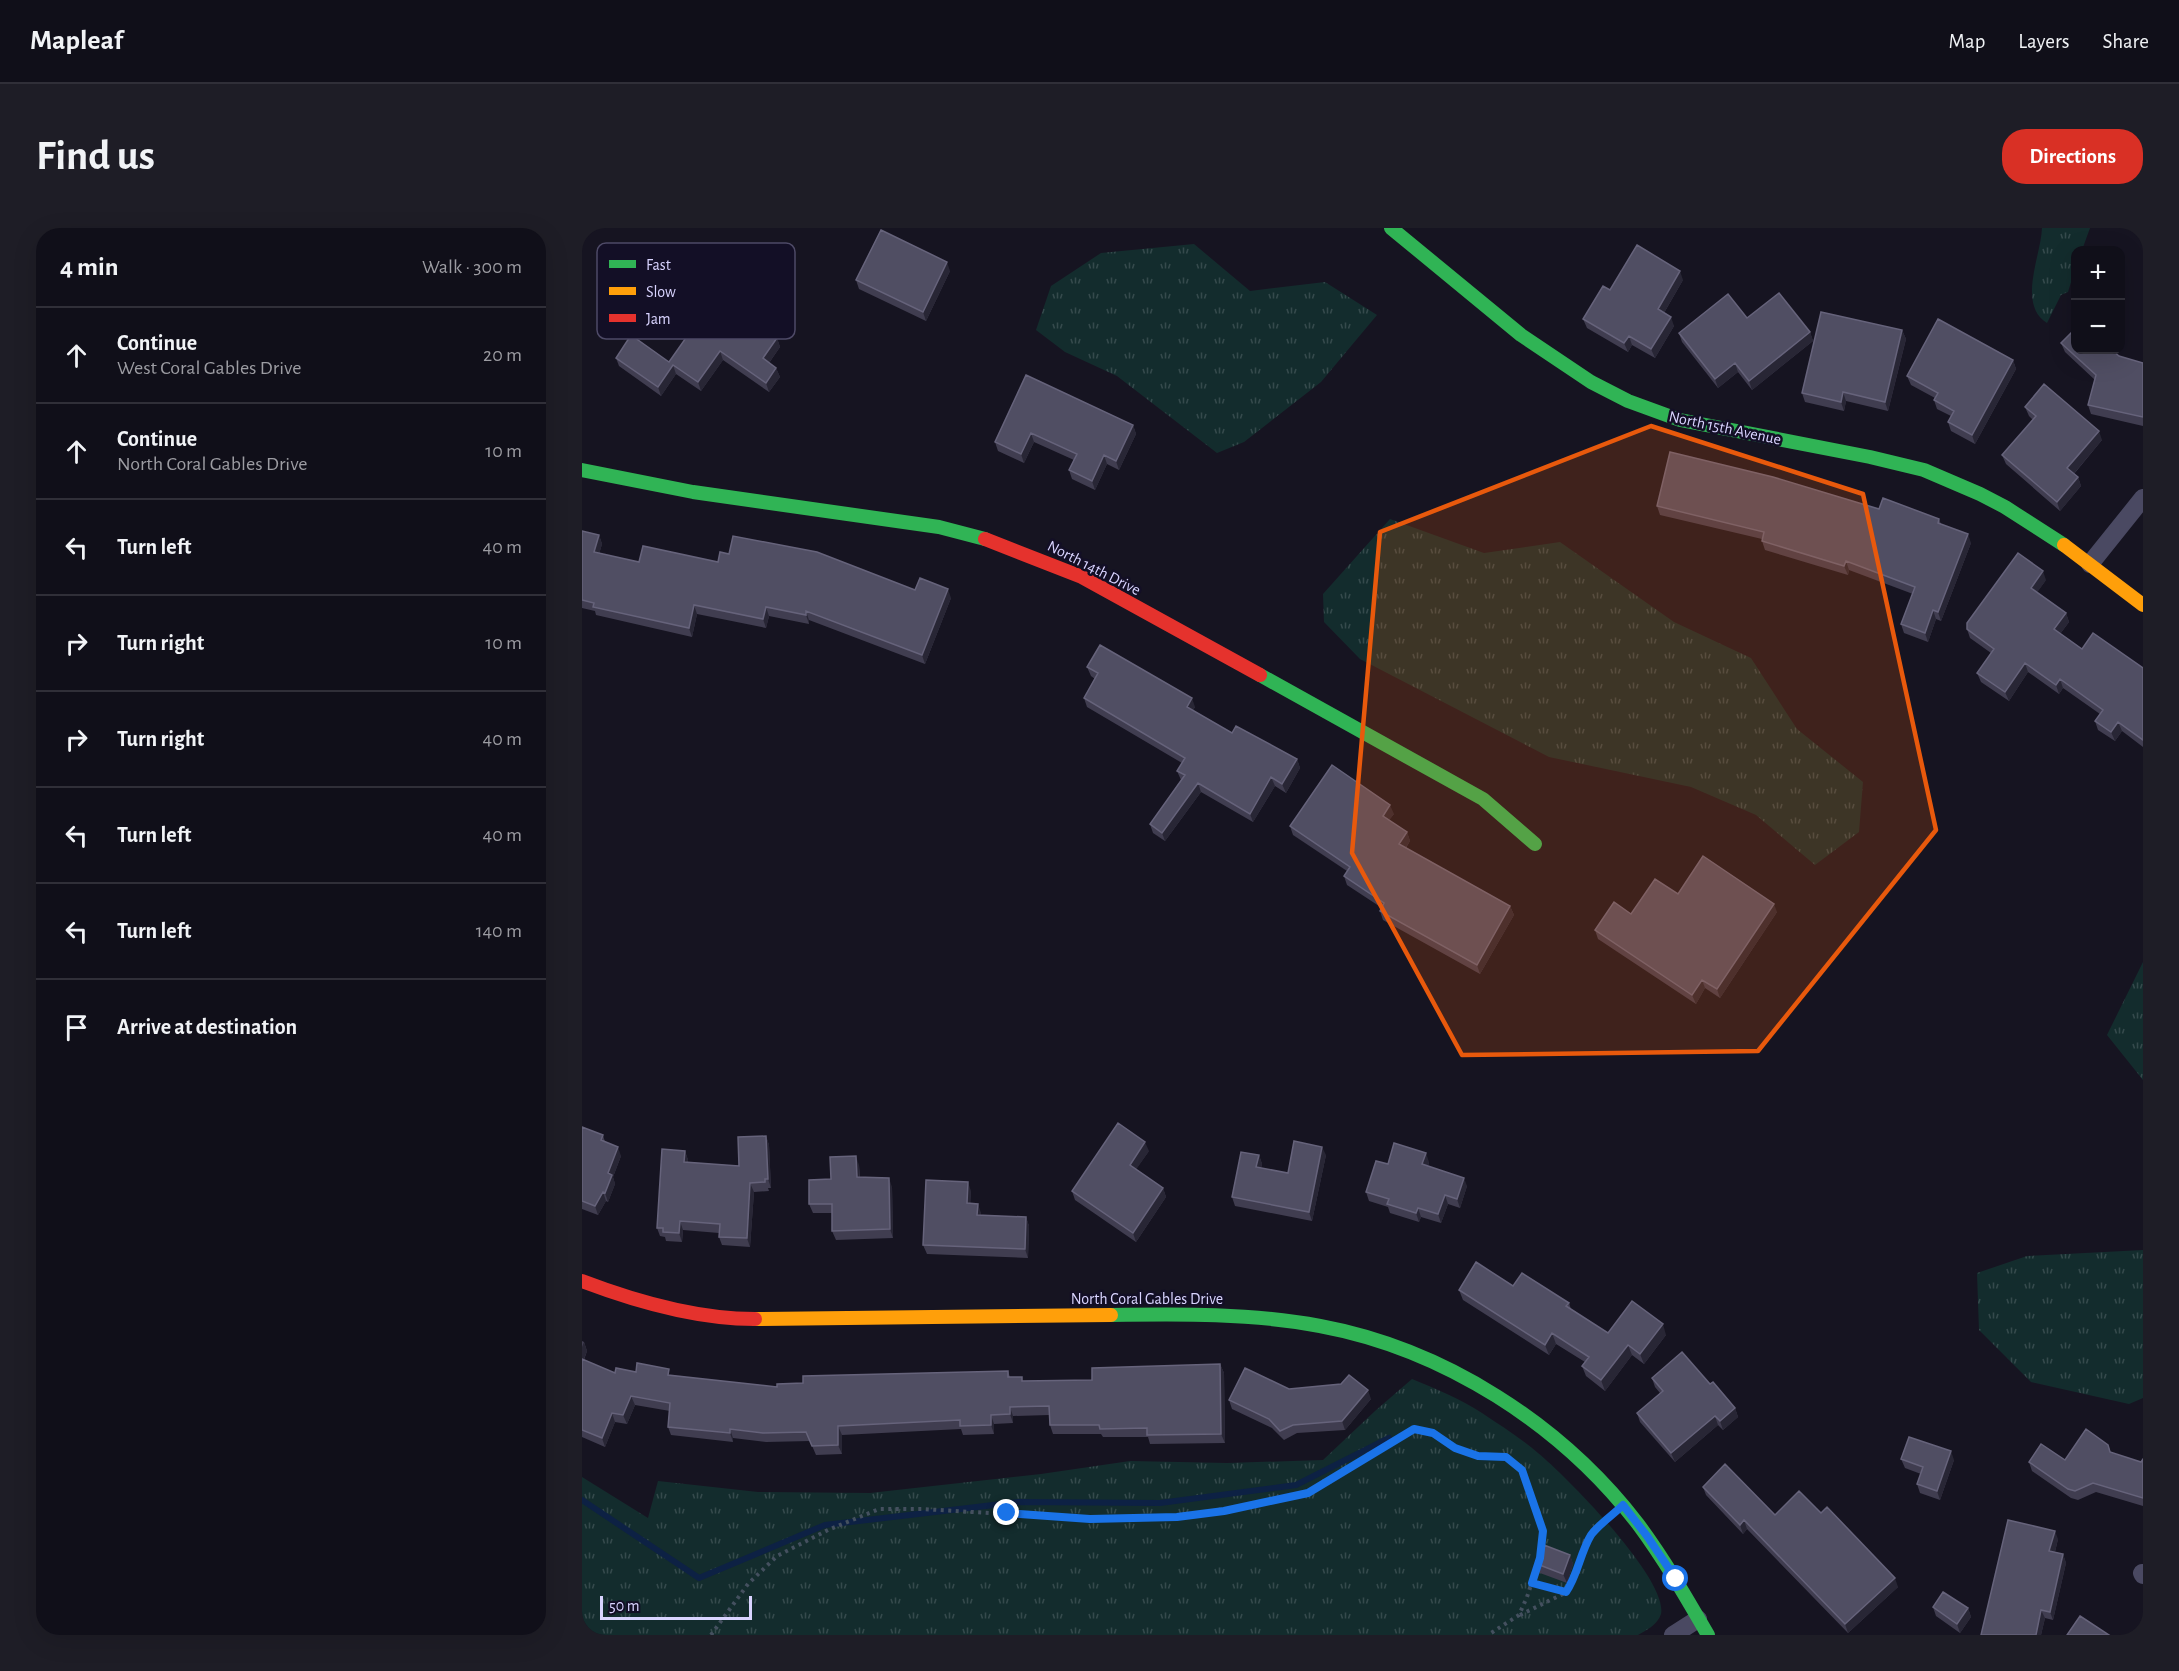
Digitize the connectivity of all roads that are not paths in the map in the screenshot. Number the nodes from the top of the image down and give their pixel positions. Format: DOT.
graph roads {
  1 [pos="1391,228"];
  2 [pos="582,471"];
  3 [pos="2143,498"];
  4 [pos="2090,564"];
  5 [pos="2143,605"];
  6 [pos="1535,844"];
  7 [pos="582,1281"];
  8 [pos="1703,1627"];
  9 [pos="1673,1635"];
  1 -- 4 [label="street, North 15th Avenue"];
  2 -- 6 [label="street, North 14th Drive"];
  3 -- 4 [label="street"];
  4 -- 5 [label="street, North 15th Avenue"];
  7 -- 8 [label="street, North Coral Gables Drive"];
  8 -- 9 [label="street"];
}
